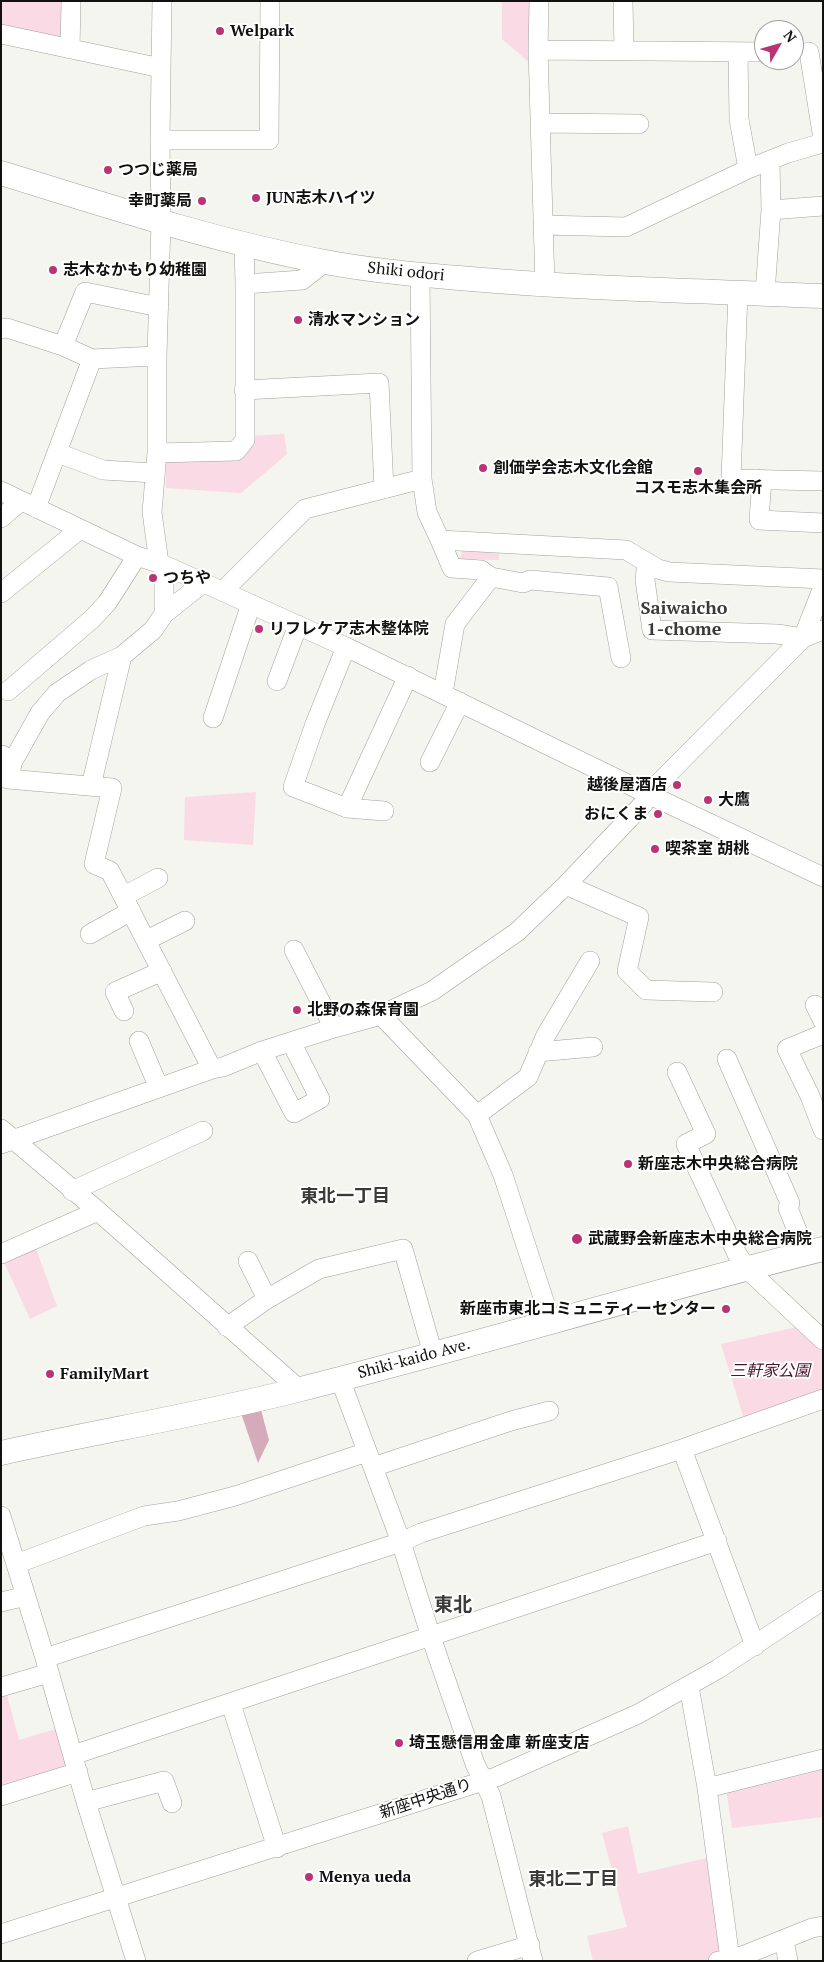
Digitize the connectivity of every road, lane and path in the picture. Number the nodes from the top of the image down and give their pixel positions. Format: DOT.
graph roads {
  1 [pos="71,1"];
  2 [pos="162,1"];
  3 [pos="270,1"];
  4 [pos="539,1"];
  5 [pos="623,1"];
  6 [pos="1,34"];
  7 [pos="70,49"];
  8 [pos="538,50"];
  9 [pos="624,50"];
  10 [pos="738,52"];
  11 [pos="754,52"];
  12 [pos="809,52"];
  13 [pos="161,68"];
  14 [pos="540,123"];
  15 [pos="639,124"];
  16 [pos="823,139"];
  17 [pos="160,140"];
  18 [pos="823,143"];
  19 [pos="770,161"];
  20 [pos="748,169"];
  21 [pos="1,174"];
  22 [pos="823,206"];
  23 [pos="771,210"];
  24 [pos="161,222"];
  25 [pos="543,225"];
  26 [pos="244,244"];
  27 [pos="325,262"];
  28 [pos="420,274"];
  29 [pos="245,284"];
  30 [pos="545,285"];
  31 [pos="738,292"];
  32 [pos="765,293"];
  33 [pos="823,296"];
  34 [pos="159,307"];
  35 [pos="1,329"];
  36 [pos="62,346"];
  37 [pos="157,356"];
  38 [pos="92,359"];
  39 [pos="244,390"];
  40 [pos="58,453"];
  41 [pos="157,453"];
  42 [pos="154,473"];
  43 [pos="422,479"];
  44 [pos="762,480"];
  45 [pos="823,481"];
  46 [pos="384,489"];
  47 [pos="1,491"];
  48 [pos="29,505"];
  49 [pos="1,518"];
  50 [pos="823,523"];
  51 [pos="80,530"];
  52 [pos="440,540"];
  53 [pos="136,556"];
  54 [pos="647,562"];
  55 [pos="162,564"];
  56 [pos="491,577"];
  57 [pos="823,579"];
  58 [pos="203,583"];
  59 [pos="823,587"];
  60 [pos="223,591"];
  61 [pos="1,593"];
  62 [pos="252,604"];
  63 [pos="164,614"];
  64 [pos="298,625"];
  65 [pos="823,630"];
  66 [pos="803,638"];
  67 [pos="346,647"];
  68 [pos="122,656"];
  69 [pos="622,658"];
  70 [pos="408,676"];
  71 [pos="277,681"];
  72 [pos="8,691"];
  73 [pos="443,693"];
  74 [pos="460,702"];
  75 [pos="213,718"];
  76 [pos="7,758"];
  77 [pos="430,762"];
  78 [pos="90,786"];
  79 [pos="648,794"];
  80 [pos="347,808"];
  81 [pos="384,811"];
  82 [pos="823,877"];
  83 [pos="158,878"];
  84 [pos="566,885"];
  85 [pos="128,903"];
  86 [pos="185,921"];
  87 [pos="90,934"];
  88 [pos="147,940"];
  89 [pos="294,950"];
  90 [pos="590,961"];
  91 [pos="162,971"];
  92 [pos="713,992"];
  93 [pos="124,1011"];
  94 [pos="381,1016"];
  95 [pos="334,1028"];
  96 [pos="823,1034"];
  97 [pos="139,1041"];
  98 [pos="291,1042"];
  99 [pos="593,1047"];
  100 [pos="262,1051"];
  101 [pos="538,1052"];
  102 [pos="727,1059"];
  103 [pos="212,1069"];
  104 [pos="677,1072"];
  105 [pos="159,1088"];
  106 [pos="477,1115"];
  107 [pos="823,1130"];
  108 [pos="203,1131"];
  109 [pos="5,1137"];
  110 [pos="72,1191"];
  111 [pos="98,1211"];
  112 [pos="814,1251"];
  113 [pos="1,1254"];
  114 [pos="248,1261"];
  115 [pos="746,1268"];
  116 [pos="267,1299"];
  117 [pos="551,1322"];
  118 [pos="227,1327"];
  119 [pos="823,1340"];
  120 [pos="433,1354"];
  121 [pos="340,1379"];
  122 [pos="300,1390"];
  123 [pos="823,1399"];
  124 [pos="549,1411"];
  125 [pos="682,1449"];
  126 [pos="1,1453"];
  127 [pos="370,1460"];
  128 [pos="1,1516"];
  129 [pos="717,1541"];
  130 [pos="401,1542"];
  131 [pos="16,1564"];
  132 [pos="26,1596"];
  133 [pos="823,1600"];
  134 [pos="1,1602"];
  135 [pos="431,1637"];
  136 [pos="755,1646"];
  137 [pos="47,1666"];
  138 [pos="689,1686"];
  139 [pos="1,1687"];
  140 [pos="231,1704"];
  141 [pos="823,1759"];
  142 [pos="76,1764"];
  143 [pos="482,1781"];
  144 [pos="707,1788"];
  145 [pos="1,1796"];
  146 [pos="86,1802"];
  147 [pos="172,1803"];
  148 [pos="277,1848"];
  149 [pos="116,1898"];
  150 [pos="823,1926"];
  151 [pos="1,1934"];
  152 [pos="784,1940"];
  153 [pos="532,1953"];
  154 [pos="733,1959"];
  155 [pos="136,1961"];
  156 [pos="477,1961"];
  157 [pos="788,1961"];
  1 -- 7 [label="street"];
  2 -- 13 [label="street"];
  3 -- 17 [label="street"];
  4 -- 8 [label="street"];
  5 -- 9 [label="street"];
  6 -- 7 [label="street"];
  7 -- 13 [label="street"];
  8 -- 9 [label="street"];
  8 -- 14 [label="street"];
  9 -- 10 [label="street"];
  10 -- 11 [label="street"];
  10 -- 20 [label="street"];
  12 -- 16 [label="street"];
  13 -- 17 [label="street"];
  14 -- 15 [label="street"];
  14 -- 25 [label="street"];
  17 -- 24 [label="street"];
  18 -- 19 [label="street"];
  19 -- 20 [label="street"];
  19 -- 23 [label="street"];
  20 -- 25 [label="street"];
  21 -- 24 [label="main road, Shiki odori"];
  22 -- 23 [label="street"];
  23 -- 32 [label="street"];
  24 -- 26 [label="main road, Shiki odori"];
  24 -- 34 [label="street"];
  25 -- 30 [label="street"];
  26 -- 27 [label="main road, Shiki odori"];
  26 -- 29 [label="street"];
  27 -- 28 [label="main road, Shiki odori"];
  27 -- 29 [label="street"];
  28 -- 30 [label="main road, Shiki odori"];
  28 -- 43 [label="street"];
  29 -- 39 [label="street"];
  30 -- 31 [label="main road, Shiki odori"];
  31 -- 32 [label="main road, Shiki odori"];
  31 -- 44 [label="street"];
  32 -- 33 [label="main road, Shiki odori"];
  34 -- 36 [label="street"];
  34 -- 37 [label="street"];
  35 -- 36 [label="street"];
  36 -- 38 [label="street"];
  37 -- 38 [label="street"];
  37 -- 41 [label="street"];
  38 -- 40 [label="street"];
  39 -- 41 [label="street"];
  39 -- 46 [label="street"];
  40 -- 42 [label="street"];
  40 -- 48 [label="street"];
  41 -- 42 [label="street"];
  42 -- 55 [label="street"];
  43 -- 46 [label="street"];
  43 -- 52 [label="street"];
  44 -- 45 [label="street"];
  44 -- 50 [label="street"];
  46 -- 60 [label="street"];
  47 -- 48 [label="street"];
  48 -- 49 [label="street"];
  48 -- 51 [label="street"];
  51 -- 53 [label="street"];
  51 -- 61 [label="street"];
  52 -- 54 [label="street"];
  52 -- 56 [label="street"];
  53 -- 55 [label="street"];
  53 -- 72 [label="street"];
  54 -- 57 [label="street"];
  54 -- 66 [label="street"];
  55 -- 58 [label="street"];
  55 -- 63 [label="street"];
  56 -- 69 [label="street"];
  56 -- 73 [label="street"];
  58 -- 60 [label="street"];
  58 -- 63 [label="street"];
  59 -- 66 [label="street"];
  60 -- 62 [label="street"];
  62 -- 64 [label="street"];
  62 -- 75 [label="street"];
  63 -- 68 [label="street"];
  64 -- 67 [label="street"];
  64 -- 71 [label="street"];
  65 -- 66 [label="street"];
  66 -- 79 [label="street"];
  67 -- 70 [label="street"];
  67 -- 80 [label="street"];
  68 -- 76 [label="street"];
  68 -- 78 [label="street"];
  70 -- 73 [label="street"];
  70 -- 80 [label="street"];
  73 -- 74 [label="street"];
  74 -- 77 [label="street"];
  74 -- 79 [label="street"];
  76 -- 78 [label="street"];
  78 -- 85 [label="street"];
  79 -- 82 [label="street"];
  79 -- 84 [label="street"];
  80 -- 81 [label="street"];
  83 -- 85 [label="street"];
  84 -- 92 [label="street"];
  84 -- 94 [label="street"];
  85 -- 87 [label="street"];
  85 -- 88 [label="street"];
  86 -- 88 [label="street"];
  88 -- 91 [label="street"];
  89 -- 95 [label="street"];
  90 -- 101 [label="street"];
  91 -- 93 [label="street"];
  91 -- 103 [label="street"];
  94 -- 95 [label="street"];
  94 -- 106 [label="street"];
  95 -- 98 [label="street"];
  96 -- 107 [label="street"];
  97 -- 105 [label="street"];
  98 -- 100 [label="street"];
  98 -- 100 [label="street"];
  99 -- 101 [label="street"];
  100 -- 103 [label="street"];
  101 -- 106 [label="street"];
  102 -- 112 [label="street"];
  103 -- 105 [label="street"];
  104 -- 115 [label="street"];
  105 -- 109 [label="street"];
  106 -- 117 [label="street"];
  108 -- 110 [label="street"];
  109 -- 110 [label="street"];
  110 -- 111 [label="street"];
  111 -- 113 [label="street"];
  111 -- 118 [label="street"];
  112 -- 115 [label="main road, Shiki-kaido Ave."];
  114 -- 116 [label="street"];
  115 -- 117 [label="main road, Shiki-kaido Ave."];
  115 -- 119 [label="street"];
  116 -- 118 [label="street"];
  116 -- 120 [label="street"];
  117 -- 120 [label="main road, Shiki-kaido Ave."];
  118 -- 122 [label="street"];
  120 -- 121 [label="main road, Shiki-kaido Ave."];
  121 -- 122 [label="main road, Shiki-kaido Ave."];
  121 -- 127 [label="street"];
  122 -- 126 [label="main road, Shiki-kaido Ave."];
  123 -- 125 [label="street"];
  124 -- 127 [label="street"];
  125 -- 129 [label="street"];
  125 -- 130 [label="street"];
  127 -- 130 [label="street"];
  127 -- 131 [label="street"];
  128 -- 131 [label="street"];
  129 -- 135 [label="street"];
  129 -- 136 [label="street"];
  130 -- 135 [label="street"];
  130 -- 137 [label="street"];
  131 -- 132 [label="street"];
  132 -- 134 [label="street"];
  132 -- 137 [label="street"];
  133 -- 136 [label="street, 新座中央通り"];
  135 -- 140 [label="street"];
  135 -- 143 [label="street"];
  136 -- 138 [label="street, 新座中央通り"];
  137 -- 139 [label="street"];
  137 -- 142 [label="street"];
  138 -- 143 [label="street, 新座中央通り"];
  138 -- 144 [label="street"];
  140 -- 142 [label="street"];
  140 -- 148 [label="street"];
  141 -- 144 [label="street"];
  142 -- 145 [label="street"];
  142 -- 146 [label="street"];
  143 -- 148 [label="street, 新座中央通り"];
  143 -- 153 [label="street"];
  144 -- 154 [label="street"];
  146 -- 147 [label="street"];
  146 -- 149 [label="street"];
  148 -- 149 [label="street, 新座中央通り"];
  149 -- 151 [label="street, 新座中央通り"];
  149 -- 155 [label="street"];
  150 -- 152 [label="street"];
  152 -- 154 [label="street"];
  152 -- 157 [label="street"];
  153 -- 156 [label="street"];
}
